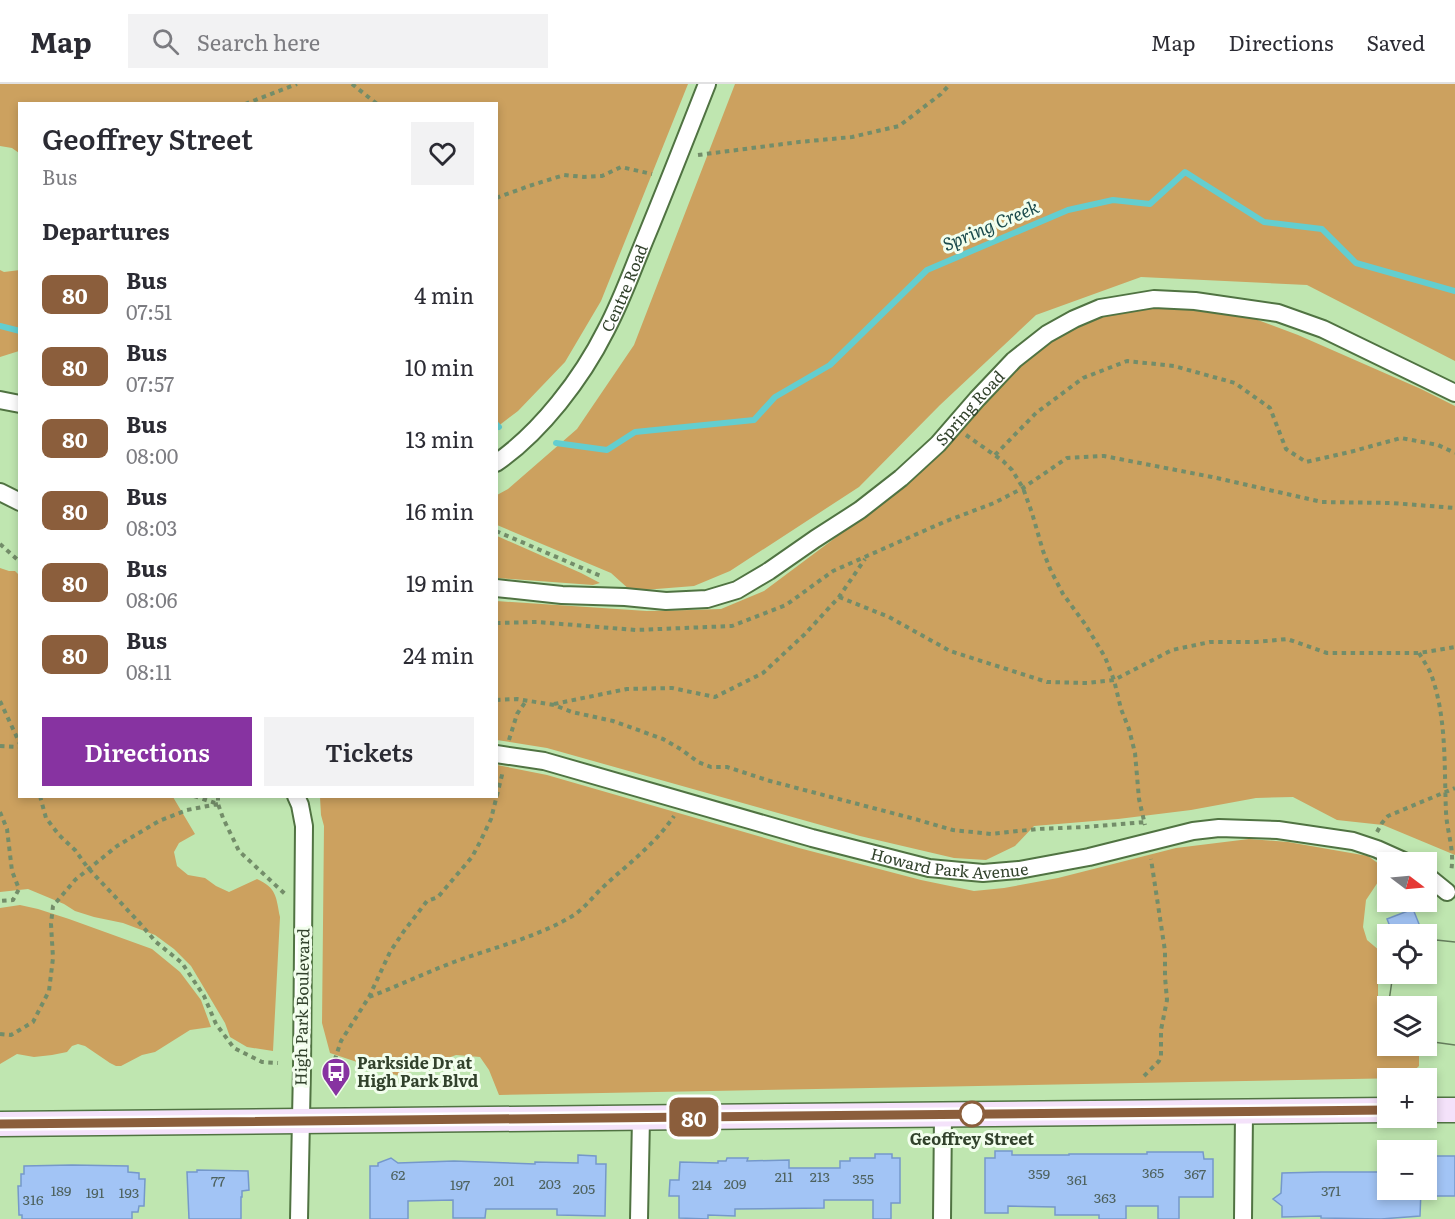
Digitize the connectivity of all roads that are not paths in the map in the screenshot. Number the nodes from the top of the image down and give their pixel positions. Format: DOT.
graph roads {
  1 [pos="707,84"];
  2 [pos="1455,393"];
  3 [pos="0,400"];
  4 [pos="18,404"];
  5 [pos="498,461"];
  6 [pos="0,492"];
  7 [pos="18,501"];
  8 [pos="498,588"];
  9 [pos="501,755"];
  10 [pos="297,798"];
  11 [pos="1383,852"];
  12 [pos="1437,884"];
  13 [pos="1445,891"];
  14 [pos="1377,1110"];
  15 [pos="1437,1110"];
  16 [pos="1455,1110"];
  17 [pos="1244,1112"];
  18 [pos="943,1115"];
  19 [pos="640,1118"];
  20 [pos="301,1121"];
  21 [pos="0,1124"];
  22 [pos="299,1219"];
  23 [pos="639,1219"];
  24 [pos="942,1219"];
  25 [pos="1243,1219"];
  1 -- 5 [label="street, Centre Road"];
  2 -- 8 [label="street, Spring Road"];
  3 -- 4 [label="street"];
  6 -- 7 [label="street"];
  9 -- 11 [label="street, Howard Park Avenue"];
  10 -- 20 [label="street, High Park Boulevard"];
  12 -- 13 [label="street"];
  14 -- 17 [label="main road"];
  15 -- 16 [label="main road"];
  17 -- 18 [label="main road"];
  17 -- 25 [label="street"];
  18 -- 19 [label="main road"];
  18 -- 24 [label="street"];
  19 -- 20 [label="main road"];
  19 -- 23 [label="street"];
  20 -- 21 [label="main road"];
  20 -- 22 [label="street, High Park Boulevard"];
}
